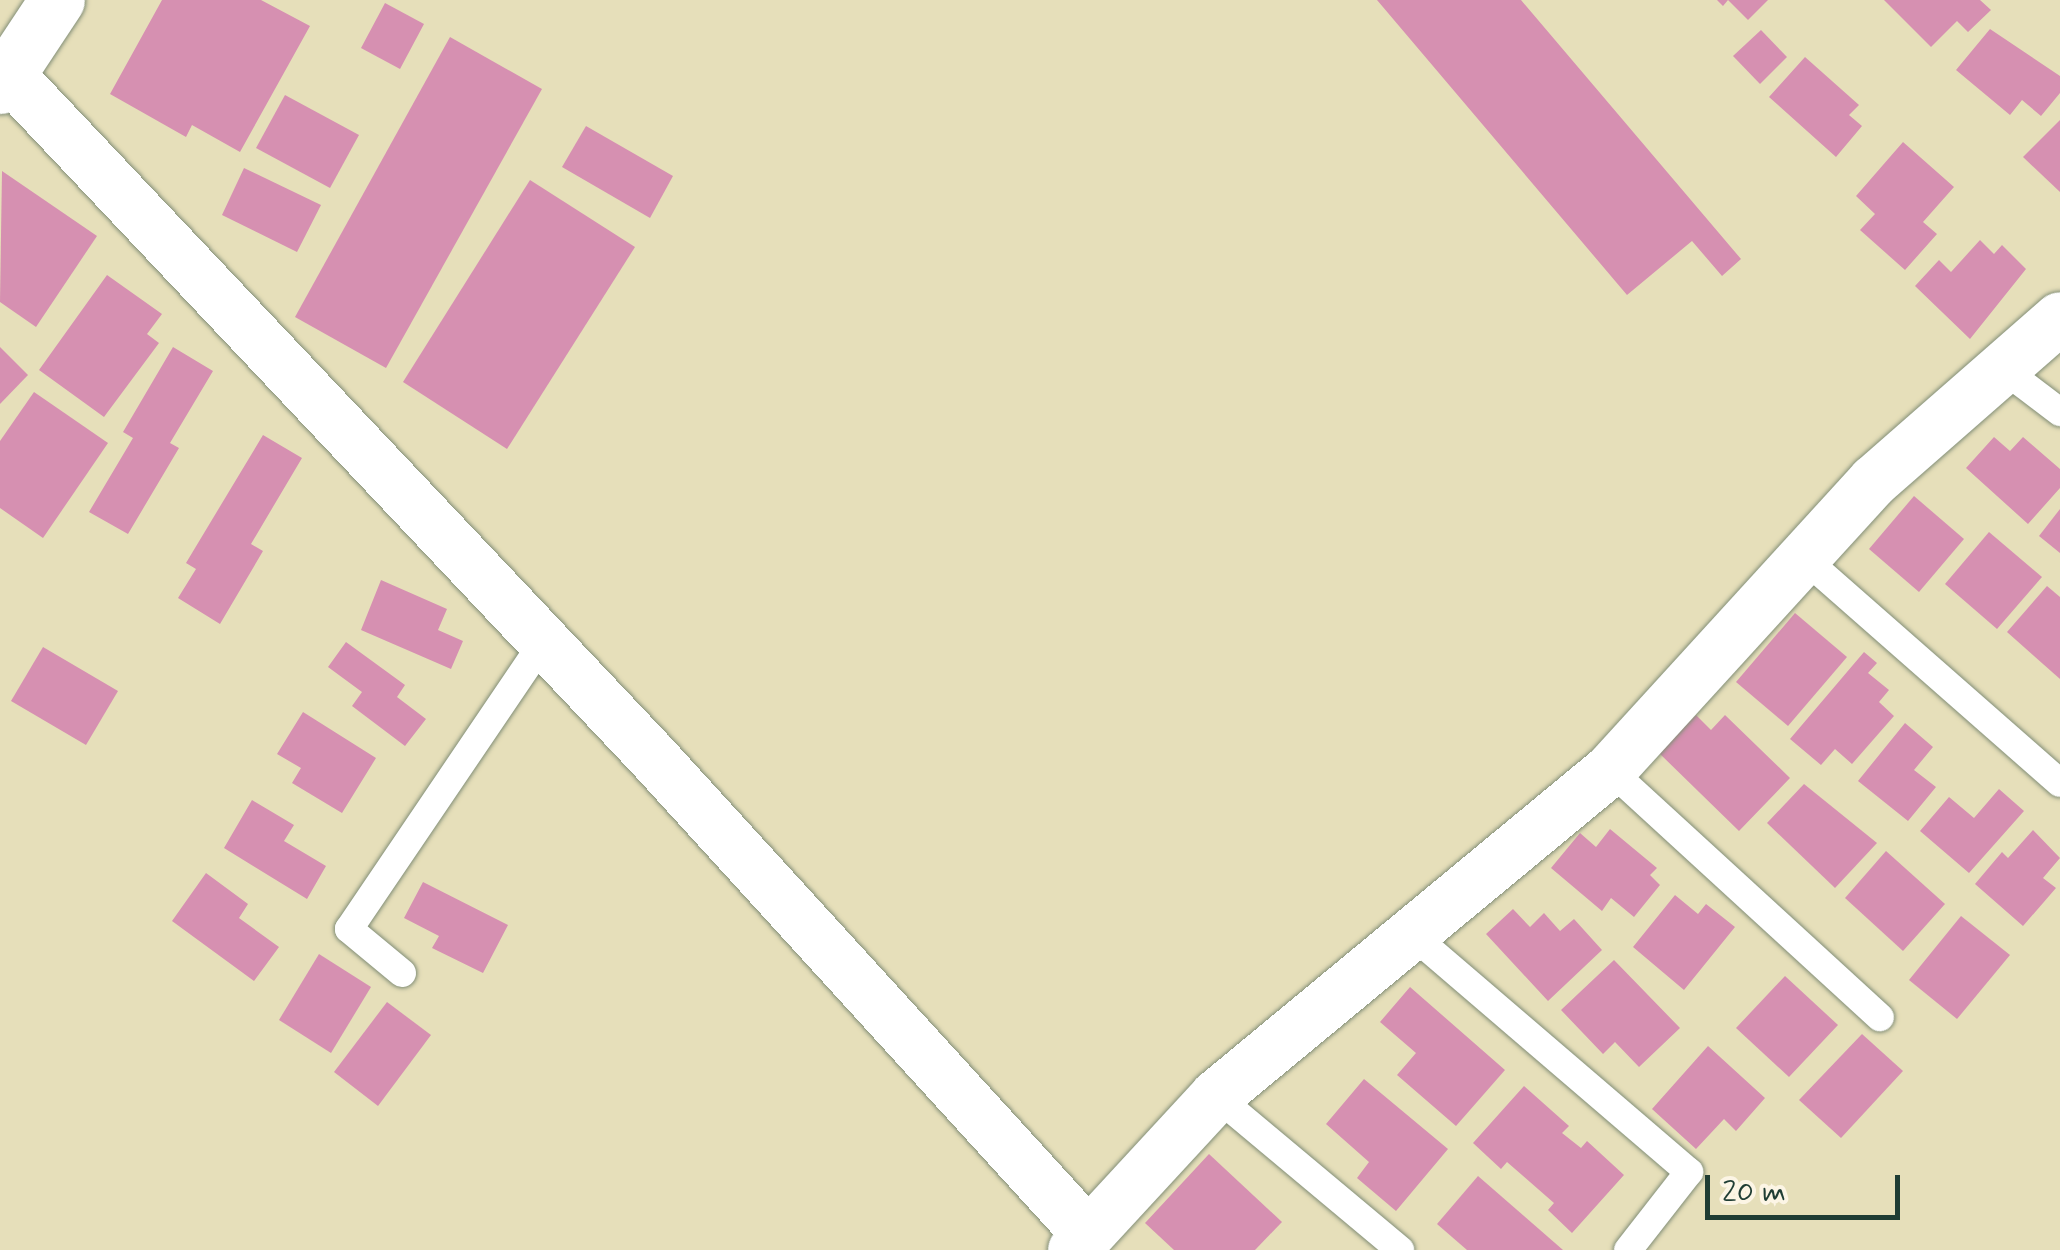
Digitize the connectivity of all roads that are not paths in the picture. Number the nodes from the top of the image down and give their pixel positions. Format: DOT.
graph roads {
  1 [pos="57,0"];
  2 [pos="4,80"];
  3 [pos="2060,318"];
  4 [pos="2006,371"];
  5 [pos="2060,412"];
  6 [pos="1805,558"];
  7 [pos="544,641"];
  8 [pos="1610,770"];
  9 [pos="2060,782"];
  10 [pos="1414,936"];
  11 [pos="402,973"];
  12 [pos="1880,1017"];
  13 [pos="1216,1096"];
  14 [pos="1080,1242"];
  15 [pos="1400,1250"];
  16 [pos="1628,1250"];
  1 -- 2 [label="main road"];
  2 -- 7 [label="street"];
  3 -- 4 [label="street"];
  4 -- 5 [label="lane"];
  4 -- 6 [label="street"];
  6 -- 8 [label="street"];
  6 -- 9 [label="lane"];
  7 -- 11 [label="lane"];
  7 -- 14 [label="street"];
  8 -- 10 [label="street"];
  8 -- 12 [label="lane"];
  10 -- 13 [label="street"];
  10 -- 16 [label="lane"];
  13 -- 14 [label="street"];
  13 -- 15 [label="lane"];
}
